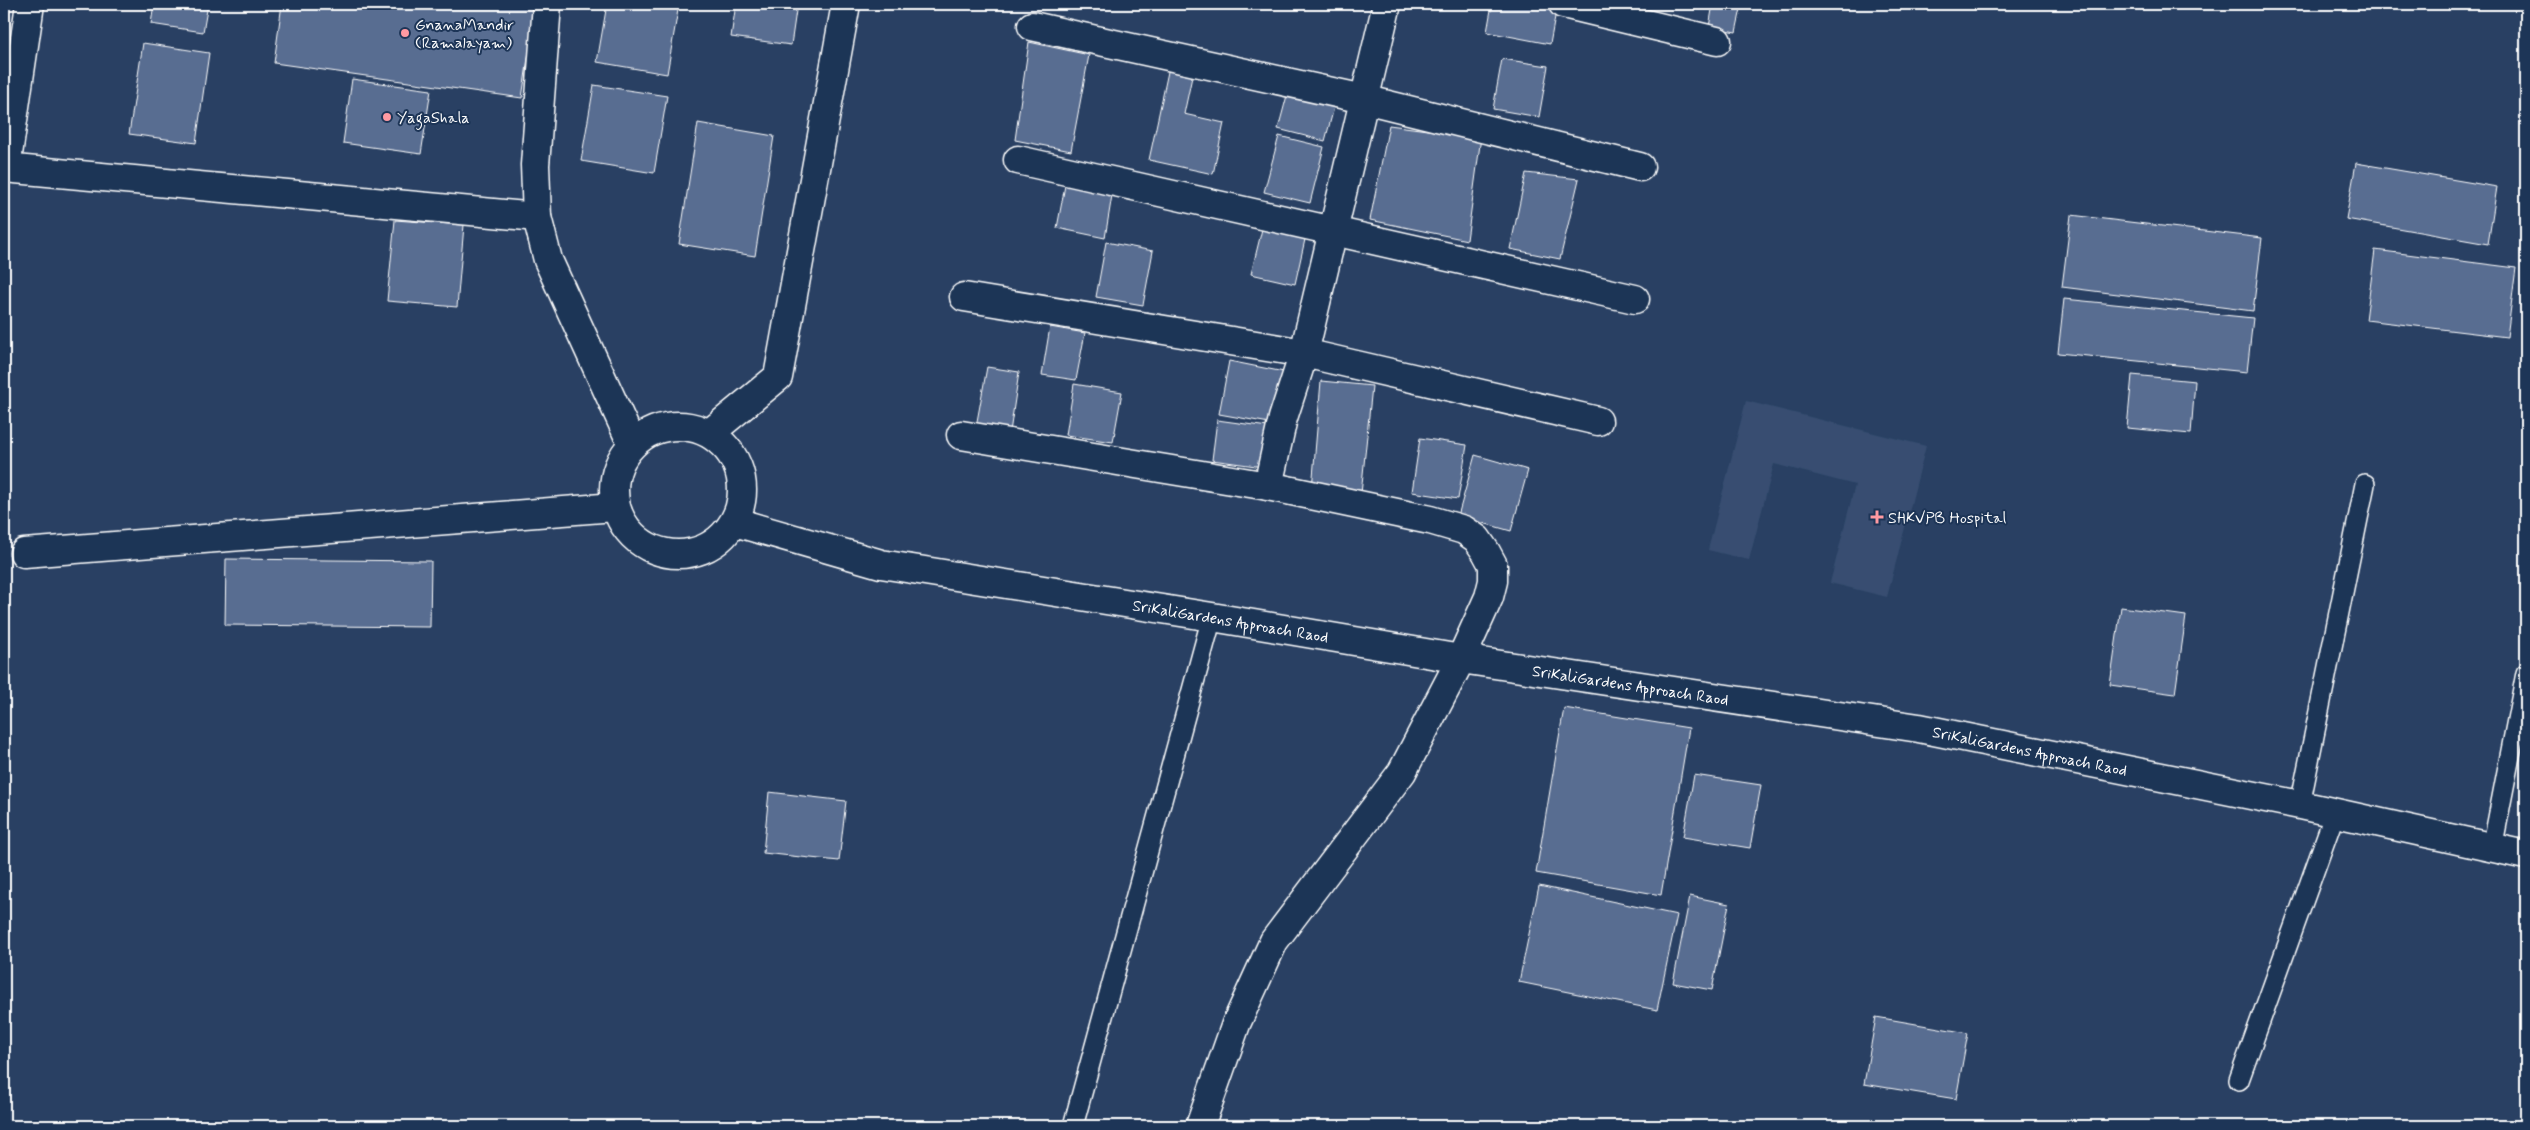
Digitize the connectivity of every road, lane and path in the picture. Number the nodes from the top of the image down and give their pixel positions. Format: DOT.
graph roads {
  1 [pos="30,4"];
  2 [pos="547,4"];
  3 [pos="846,4"];
  4 [pos="1387,4"];
  5 [pos="1563,4"];
  6 [pos="1032,26"];
  7 [pos="1717,41"];
  8 [pos="1364,99"];
  9 [pos="1018,160"];
  10 [pos="1640,167"];
  11 [pos="5,168"];
  12 [pos="537,217"];
  13 [pos="1334,230"];
  14 [pos="964,297"];
  15 [pos="1635,299"];
  16 [pos="1304,353"];
  17 [pos="1598,421"];
  18 [pos="710,433"];
  19 [pos="961,435"];
  20 [pos="632,444"];
  21 [pos="2364,484"];
  22 [pos="1268,486"];
  23 [pos="615,506"];
  24 [pos="735,522"];
  25 [pos="24,553"];
  26 [pos="1212,616"];
  27 [pos="1461,659"];
  28 [pos="2526,673"];
  29 [pos="2300,805"];
  30 [pos="2335,813"];
  31 [pos="2492,849"];
  32 [pos="2526,855"];
  33 [pos="2239,1080"];
  34 [pos="1073,1126"];
  35 [pos="1200,1126"];
  1 -- 11 [label="street"];
  2 -- 12 [label="street"];
  3 -- 18 [label="street"];
  4 -- 8 [label="street"];
  5 -- 7 [label="street"];
  6 -- 8 [label="street"];
  8 -- 10 [label="street"];
  8 -- 13 [label="street"];
  9 -- 13 [label="street"];
  11 -- 12 [label="street"];
  12 -- 20 [label="street"];
  13 -- 15 [label="street"];
  13 -- 16 [label="street"];
  14 -- 16 [label="street"];
  16 -- 17 [label="street"];
  16 -- 22 [label="street"];
  18 -- 20 [label="street"];
  18 -- 24 [label="street"];
  19 -- 22 [label="street"];
  20 -- 23 [label="street"];
  21 -- 29 [label="lane"];
  22 -- 27 [label="street"];
  23 -- 24 [label="street"];
  23 -- 25 [label="street"];
  24 -- 26 [label="street, SriKaliGardens Approach Raod"];
  26 -- 27 [label="street, SriKaliGardens Approach Raod"];
  26 -- 34 [label="lane"];
  27 -- 29 [label="street, SriKaliGardens Approach Raod"];
  27 -- 35 [label="street"];
  28 -- 31 [label="lane"];
  29 -- 30 [label="street, SriKaliGardens Approach Raod"];
  30 -- 31 [label="street, SriKaliGardens Approach Raod"];
  30 -- 33 [label="lane"];
  31 -- 32 [label="street, SriKaliGardens Approach Raod"];
}
